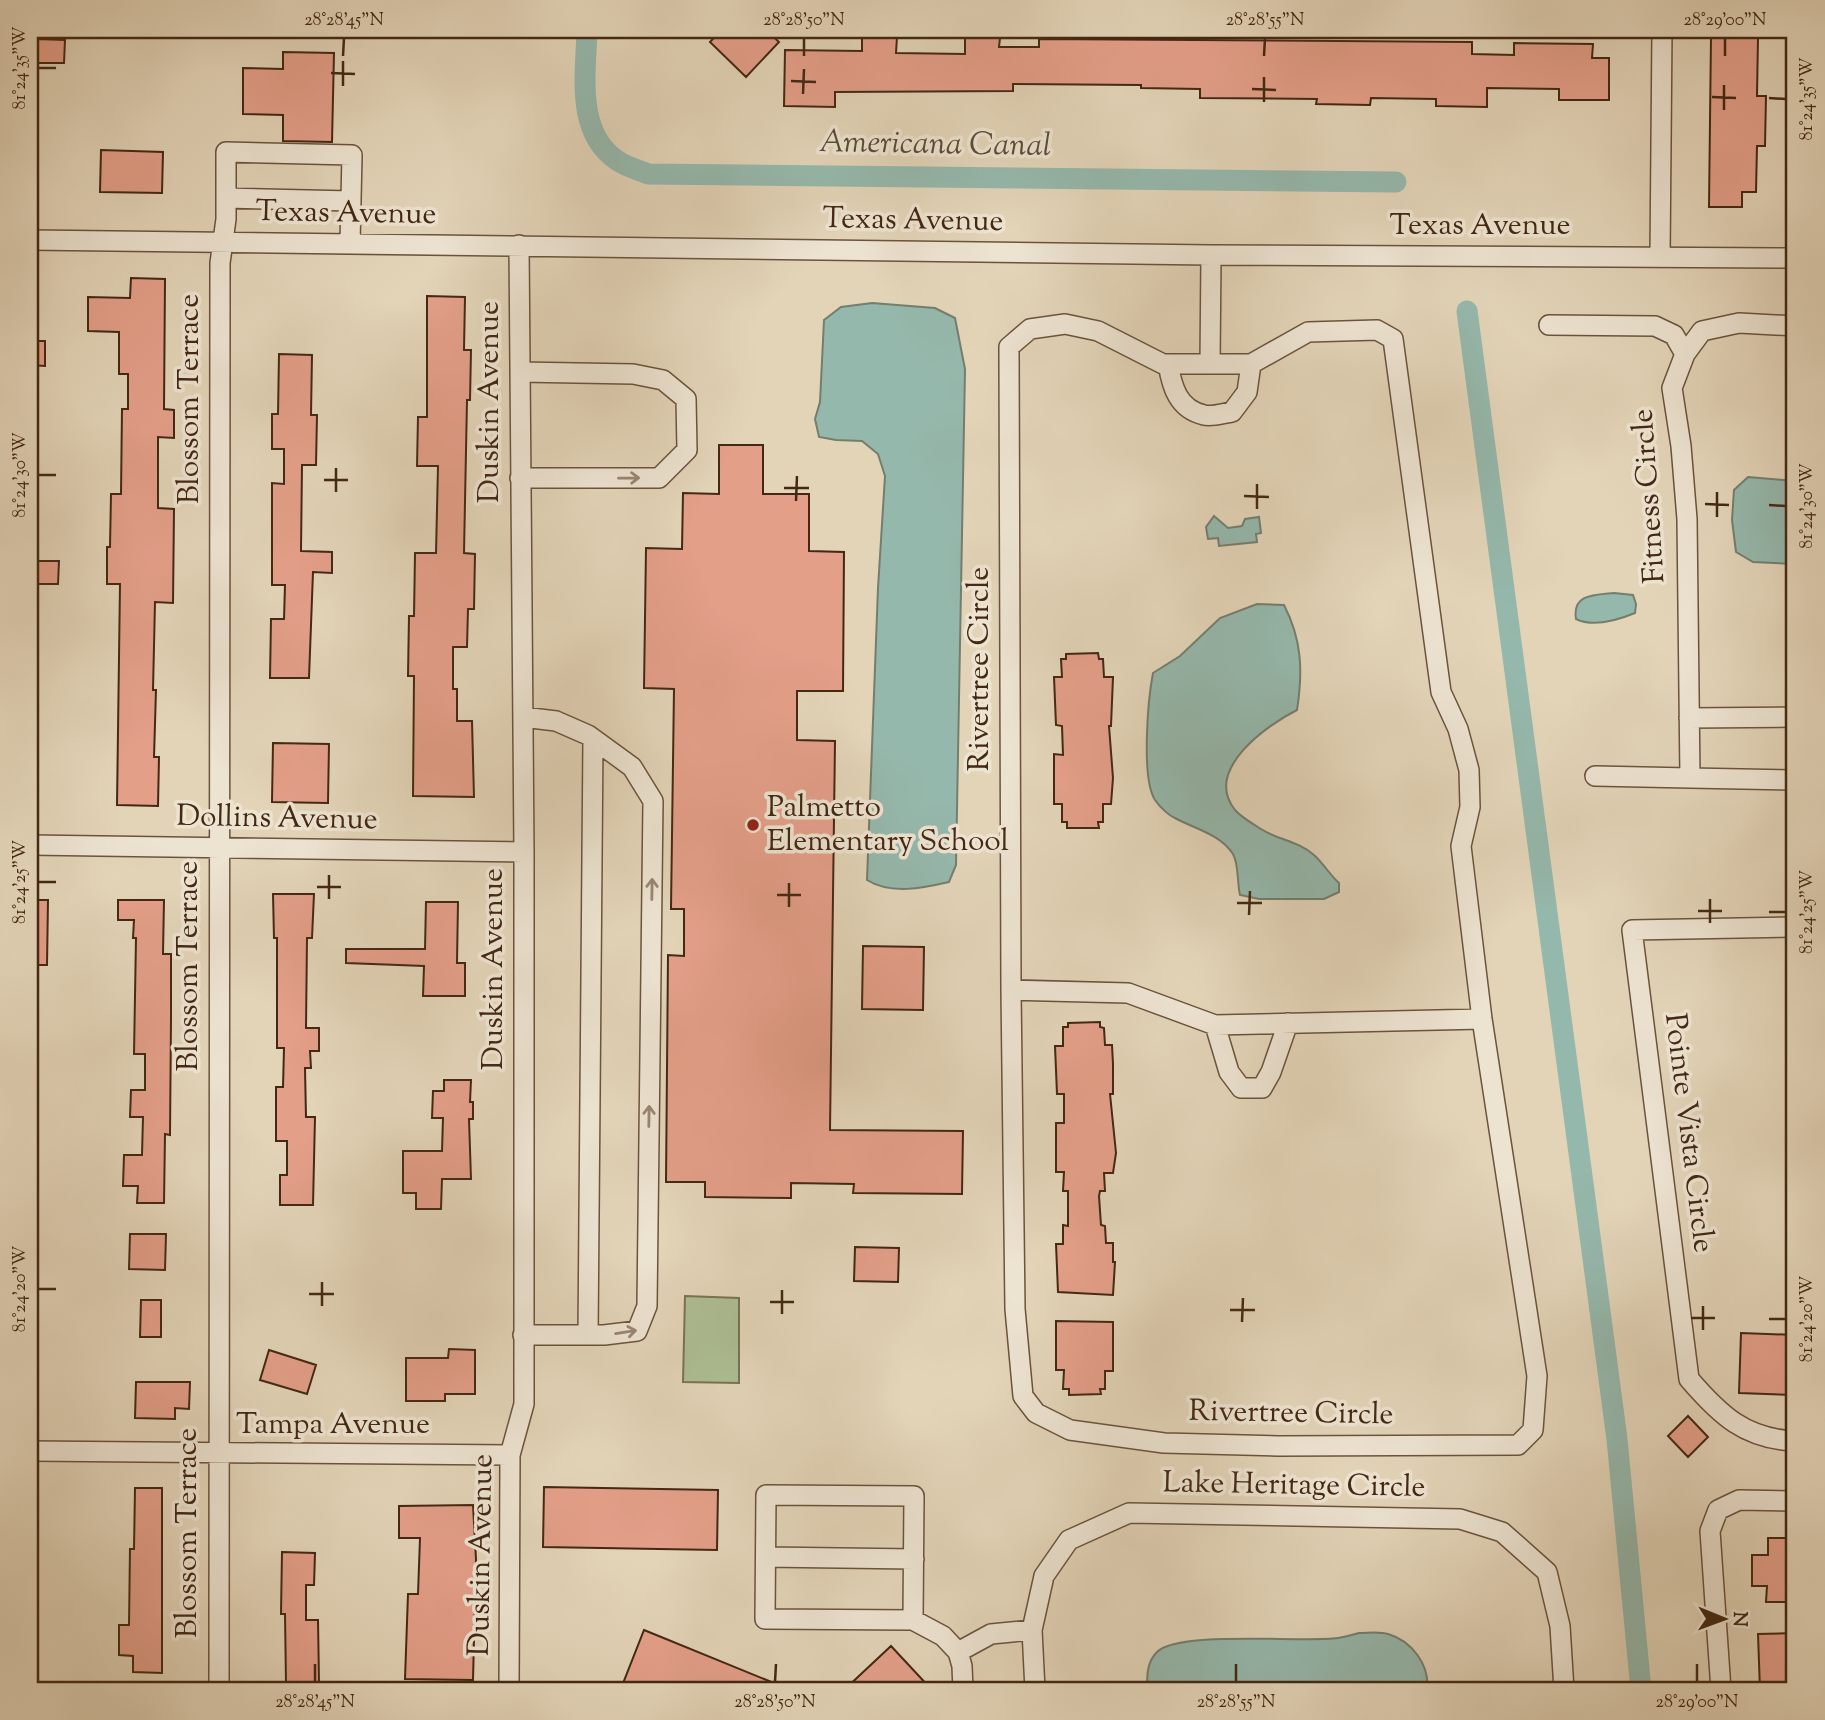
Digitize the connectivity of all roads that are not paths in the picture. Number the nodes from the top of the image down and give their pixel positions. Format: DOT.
graph roads {
  1 [pos="1662,30"];
  2 [pos="226,198"];
  3 [pos="351,201"];
  4 [pos="30,240"];
  5 [pos="224,242"];
  6 [pos="350,243"];
  7 [pos="519,245"];
  8 [pos="1211,254"];
  9 [pos="1660,256"];
  10 [pos="1795,258"];
  11 [pos="1549,325"];
  12 [pos="1795,326"];
  13 [pos="1685,354"];
  14 [pos="1210,364"];
  15 [pos="1251,364"];
  16 [pos="1168,365"];
  17 [pos="520,372"];
  18 [pos="520,478"];
  19 [pos="523,716"];
  20 [pos="1795,717"];
  21 [pos="1689,718"];
  22 [pos="593,738"];
  23 [pos="1595,776"];
  24 [pos="1690,778"];
  25 [pos="1795,780"];
  26 [pos="30,845"];
  27 [pos="219,847"];
  28 [pos="524,852"];
  29 [pos="1795,927"];
  30 [pos="1011,990"];
  31 [pos="1482,1019"];
  32 [pos="1288,1023"];
  33 [pos="1215,1025"];
  34 [pos="523,1335"];
  35 [pos="588,1335"];
  36 [pos="1795,1441"];
  37 [pos="30,1451"];
  38 [pos="218,1454"];
  39 [pos="510,1455"];
  40 [pos="1795,1501"];
  41 [pos="766,1557"];
  42 [pos="914,1559"];
  43 [pos="913,1619"];
  44 [pos="1032,1629"];
  45 [pos="958,1652"];
  46 [pos="219,1690"];
  47 [pos="509,1690"];
  48 [pos="963,1690"];
  49 [pos="1035,1690"];
  50 [pos="1564,1690"];
  51 [pos="1721,1690"];
  1 -- 9 [label="street"];
  2 -- 3 [label="street"];
  2 -- 3 [label="street, Blossom Terrace"];
  2 -- 5 [label="street, Blossom Terrace"];
  3 -- 6 [label="street"];
  4 -- 5 [label="street, Texas Avenue"];
  5 -- 6 [label="street, Texas Avenue"];
  5 -- 27 [label="street, Blossom Terrace"];
  6 -- 7 [label="street, Texas Avenue"];
  7 -- 8 [label="street, Texas Avenue"];
  7 -- 17 [label="street, Duskin Avenue"];
  8 -- 9 [label="street, Texas Avenue"];
  8 -- 14 [label="street"];
  9 -- 10 [label="street, Texas Avenue"];
  11 -- 13 [label="street"];
  12 -- 13 [label="street, Fitness Circle"];
  13 -- 21 [label="street, Fitness Circle"];
  14 -- 15 [label="street, Rivertree Circle"];
  14 -- 16 [label="street, Rivertree Circle"];
  15 -- 16 [label="street"];
  15 -- 31 [label="street, Rivertree Circle"];
  16 -- 30 [label="street, Rivertree Circle"];
  17 -- 18 [label="street, Duskin Avenue"];
  18 -- 17 [label="street, one-way"];
  18 -- 19 [label="street, Duskin Avenue"];
  19 -- 22 [label="street"];
  19 -- 28 [label="street, Duskin Avenue"];
  20 -- 21 [label="street"];
  21 -- 24 [label="street, Fitness Circle"];
  22 -- 35 [label="street"];
  35 -- 22 [label="street, one-way"];
  23 -- 24 [label="street"];
  24 -- 25 [label="street"];
  26 -- 27 [label="street, Dollins Avenue"];
  27 -- 28 [label="street, Dollins Avenue"];
  27 -- 38 [label="street, Blossom Terrace"];
  28 -- 34 [label="street, Duskin Avenue"];
  29 -- 36 [label="street, Pointe Vista Circle"];
  30 -- 31 [label="street, Rivertree Circle"];
  30 -- 33 [label="street"];
  31 -- 32 [label="street"];
  32 -- 33 [label="street"];
  32 -- 33 [label="street"];
  34 -- 35 [label="street"];
  34 -- 39 [label="street, Duskin Avenue"];
  37 -- 38 [label="street, Tampa Avenue"];
  38 -- 39 [label="street, Tampa Avenue"];
  38 -- 46 [label="street, Blossom Terrace"];
  39 -- 47 [label="street, Duskin Avenue"];
  40 -- 51 [label="street"];
  41 -- 42 [label="street"];
  41 -- 42 [label="street"];
  41 -- 43 [label="street"];
  42 -- 43 [label="street"];
  43 -- 45 [label="street"];
  44 -- 45 [label="street"];
  44 -- 49 [label="street, Lake Heritage Circle"];
  44 -- 50 [label="street, Lake Heritage Circle"];
  45 -- 48 [label="street"];
}
